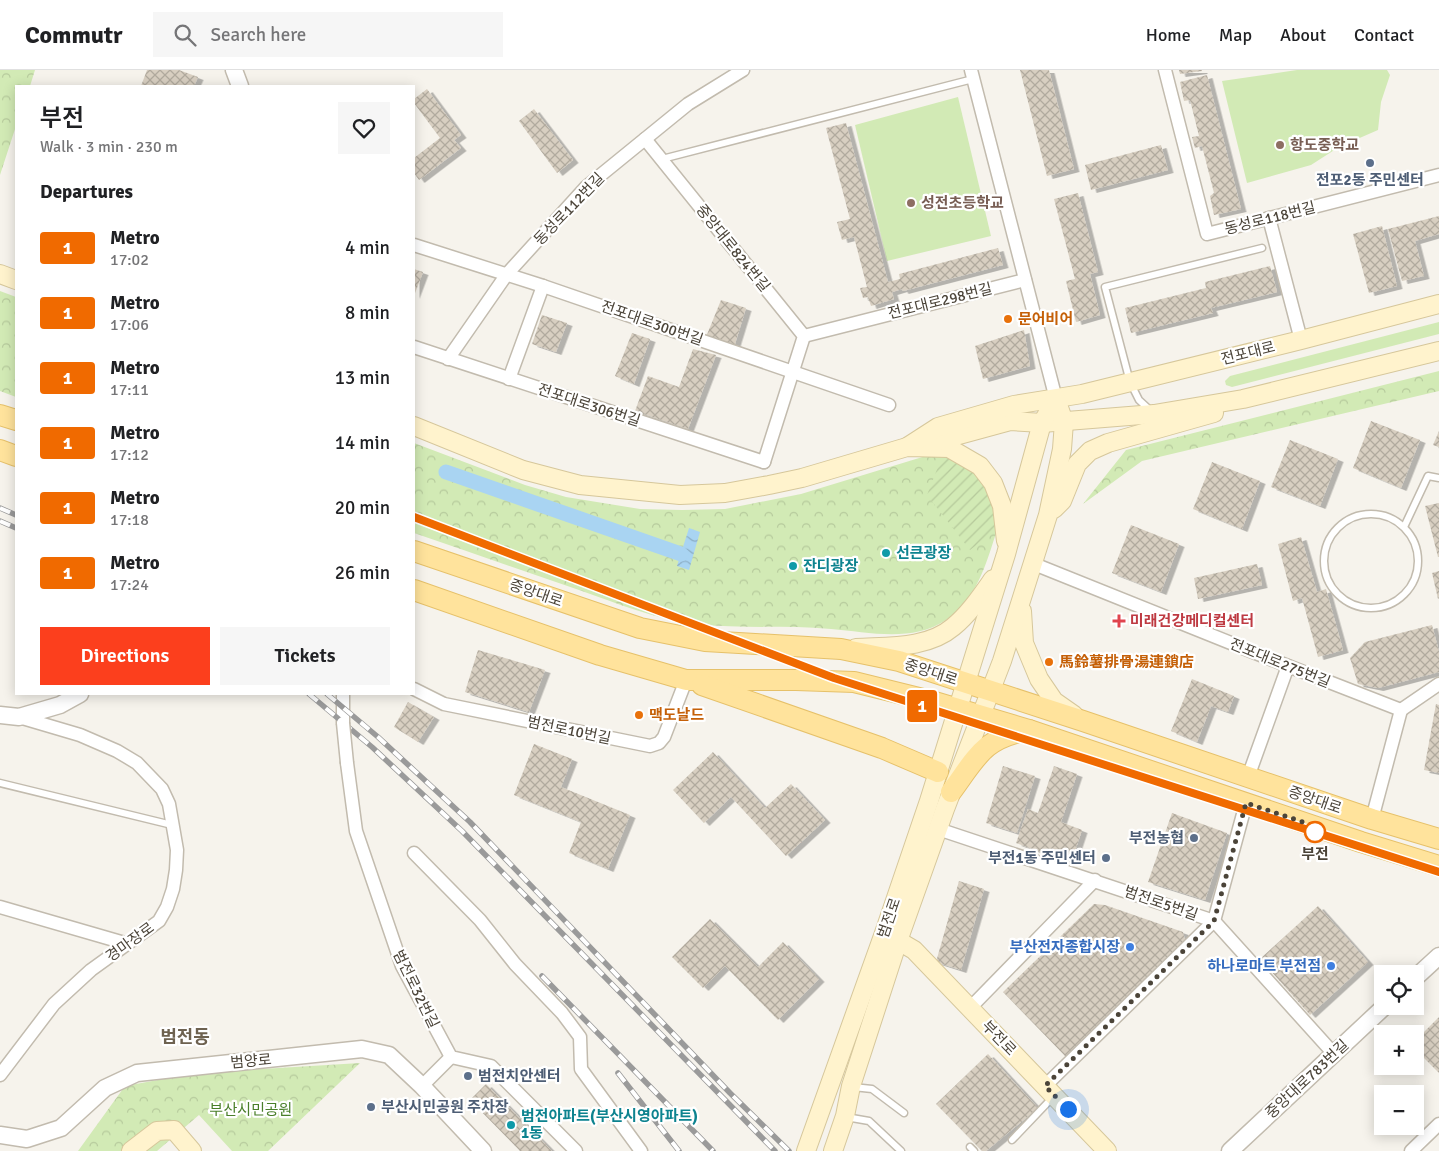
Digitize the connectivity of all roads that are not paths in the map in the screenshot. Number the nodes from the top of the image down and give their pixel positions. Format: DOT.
graph roads {
  1 [pos="234,70"];
  2 [pos="743,70"];
  3 [pos="1165,70"];
  4 [pos="972,74"];
  5 [pos="240,85"];
  6 [pos="645,138"];
  7 [pos="662,159"];
  8 [pos="1439,175"];
  9 [pos="1269,218"];
  10 [pos="415,245"];
  11 [pos="1262,248"];
  12 [pos="0,274"];
  13 [pos="507,274"];
  14 [pos="15,280"];
  15 [pos="1024,280"];
  16 [pos="543,286"];
  17 [pos="1439,304"];
  18 [pos="804,336"];
  19 [pos="1301,340"];
  20 [pos="415,347"];
  21 [pos="1439,351"];
  22 [pos="448,359"];
  23 [pos="793,372"];
  24 [pos="510,379"];
  25 [pos="1130,382"];
  26 [pos="1056,399"];
  27 [pos="1243,399"];
  28 [pos="889,405"];
  29 [pos="1154,414"];
  30 [pos="0,415"];
  31 [pos="15,420"];
  32 [pos="1064,422"];
  33 [pos="1042,423"];
  34 [pos="415,426"];
  35 [pos="908,447"];
  36 [pos="0,450"];
  37 [pos="15,456"];
  38 [pos="764,462"];
  39 [pos="1439,478"];
  40 [pos="769,486"];
  41 [pos="1048,515"];
  42 [pos="1404,526"];
  43 [pos="415,551"];
  44 [pos="1004,560"];
  45 [pos="1034,564"];
  46 [pos="415,590"];
  47 [pos="1022,596"];
  48 [pos="842,649"];
  49 [pos="1288,666"];
  50 [pos="686,680"];
  51 [pos="965,683"];
  52 [pos="1439,684"];
  53 [pos="415,690"];
  54 [pos="991,691"];
  55 [pos="78,695"];
  56 [pos="343,695"];
  57 [pos="957,708"];
  58 [pos="1401,710"];
  59 [pos="0,715"];
  60 [pos="981,716"];
  61 [pos="19,717"];
  62 [pos="1083,720"];
  63 [pos="1029,730"];
  64 [pos="938,772"];
  65 [pos="1248,777"];
  66 [pos="0,783"];
  67 [pos="951,792"];
  68 [pos="1246,803"];
  69 [pos="1372,819"];
  70 [pos="174,825"];
  71 [pos="938,829"];
  72 [pos="1439,839"];
  73 [pos="1395,852"];
  74 [pos="414,853"];
  75 [pos="1439,866"];
  76 [pos="1439,876"];
  77 [pos="1095,880"];
  78 [pos="0,907"];
  79 [pos="1214,921"];
  80 [pos="891,937"];
  81 [pos="128,944"];
  82 [pos="1439,956"];
  83 [pos="1424,970"];
  84 [pos="970,1008"];
  85 [pos="1375,1015"];
  86 [pos="1334,1054"];
  87 [pos="451,1057"];
  88 [pos="0,1075"];
  89 [pos="422,1086"];
  90 [pos="851,1086"];
  91 [pos="1050,1091"];
  92 [pos="904,1113"];
  93 [pos="845,1116"];
  94 [pos="1439,1124"];
  95 [pos="0,1135"];
  96 [pos="1012,1140"];
  97 [pos="138,1149"];
  98 [pos="192,1151"];
  99 [pos="483,1151"];
  100 [pos="576,1151"];
  101 [pos="641,1151"];
  102 [pos="806,1151"];
  103 [pos="833,1151"];
  104 [pos="901,1151"];
  105 [pos="1107,1151"];
  106 [pos="1230,1151"];
  107 [pos="1412,1151"];
  1 -- 5 [label="street"];
  2 -- 6 [label="street, 동성로112번길"];
  3 -- 9 [label="street, 동성로118번길"];
  4 -- 7 [label="lane"];
  4 -- 15 [label="street"];
  6 -- 7 [label="street, 중앙대로824번길"];
  6 -- 13 [label="street, 동성로112번길"];
  7 -- 18 [label="street, 중앙대로824번길"];
  8 -- 9 [label="street, 동성로118번길"];
  9 -- 19 [label="street"];
  10 -- 13 [label="street, 전포대로300번길"];
  11 -- 25 [label="lane"];
  12 -- 14 [label="main road"];
  13 -- 16 [label="street, 전포대로300번길"];
  13 -- 22 [label="street, 동성로112번길"];
  15 -- 18 [label="street, 전포대로298번길"];
  15 -- 26 [label="street"];
  16 -- 23 [label="street, 전포대로300번길"];
  16 -- 24 [label="street"];
  17 -- 19 [label="main road, 전포대로"];
  18 -- 23 [label="street"];
  19 -- 25 [label="main road, 전포대로"];
  20 -- 22 [label="street, 전포대로306번길"];
  21 -- 27 [label="main road"];
  22 -- 24 [label="street, 전포대로306번길"];
  23 -- 28 [label="street, 전포대로300번길"];
  23 -- 38 [label="street"];
  24 -- 38 [label="street, 전포대로306번길"];
  25 -- 26 [label="main road, 전포대로"];
  25 -- 29 [label="lane"];
  26 -- 32 [label="main road"];
  26 -- 33 [label="main road"];
  26 -- 35 [label="main road, 전포대로"];
  27 -- 29 [label="main road"];
  27 -- 41 [label="main road"];
  29 -- 32 [label="main road"];
  30 -- 31 [label="main road"];
  32 -- 33 [label="main road"];
  32 -- 41 [label="main road"];
  33 -- 35 [label="main road"];
  33 -- 44 [label="main road"];
  34 -- 40 [label="main road"];
  35 -- 40 [label="main road"];
  35 -- 44 [label="main road"];
  36 -- 37 [label="main road"];
  38 -- 40 [label="street"];
  39 -- 42 [label="lane"];
  41 -- 45 [label="main road"];
  42 -- 42 [label="lane"];
  43 -- 48 [label="main road, 중앙대로"];
  44 -- 48 [label="main road"];
  44 -- 51 [label="main road"];
  45 -- 47 [label="main road"];
  45 -- 49 [label="street, 전포대로275번길"];
  46 -- 50 [label="main road, 중앙대로"];
  47 -- 54 [label="main road"];
  47 -- 62 [label="main road"];
  48 -- 51 [label="main road, 중앙대로"];
  49 -- 58 [label="street, 전포대로275번길"];
  49 -- 65 [label="street"];
  50 -- 53 [label="street, 범전로10번길"];
  50 -- 57 [label="main road, 중앙대로"];
  50 -- 64 [label="main road"];
  51 -- 54 [label="main road, 중앙대로"];
  51 -- 57 [label="main road, 범전로"];
  52 -- 58 [label="street"];
  54 -- 60 [label="main road, 범전로"];
  54 -- 62 [label="main road, 중앙대로"];
  55 -- 61 [label="street"];
  56 -- 87 [label="street, 범전로32번길, bridge"];
  57 -- 60 [label="main road, 중앙대로"];
  57 -- 64 [label="main road, 범전로"];
  58 -- 69 [label="street"];
  59 -- 61 [label="street"];
  60 -- 63 [label="main road, 중앙대로"];
  60 -- 67 [label="main road, 범전로"];
  61 -- 70 [label="street, 경마장로"];
  62 -- 65 [label="main road, 중앙대로"];
  63 -- 67 [label="main road"];
  63 -- 68 [label="main road, 중앙대로"];
  64 -- 80 [label="main road, 범전로"];
  65 -- 69 [label="main road, 중앙대로"];
  66 -- 70 [label="lane"];
  67 -- 71 [label="main road, 범전로"];
  68 -- 73 [label="main road, 중앙대로"];
  68 -- 79 [label="street"];
  69 -- 72 [label="main road, 중앙대로"];
  70 -- 81 [label="street, 경마장로"];
  71 -- 77 [label="street, 범전로5번길"];
  71 -- 80 [label="main road, 범전로"];
  73 -- 75 [label="main road, 중앙대로"];
  73 -- 76 [label="street"];
  74 -- 101 [label="street"];
  77 -- 79 [label="street, 범전로5번길"];
  77 -- 84 [label="street"];
  78 -- 81 [label="street"];
  79 -- 86 [label="street, 범전로5번길"];
  79 -- 91 [label="street"];
  80 -- 84 [label="main road, 부전로"];
  80 -- 90 [label="main road, 범전로"];
  80 -- 102 [label="main road, 범전로"];
  81 -- 88 [label="street, 경마장로"];
  82 -- 83 [label="street"];
  84 -- 91 [label="main road, 부전로"];
  85 -- 86 [label="street, 중앙대로783번길"];
  86 -- 106 [label="street, 중앙대로783번길"];
  87 -- 89 [label="street"];
  87 -- 100 [label="street"];
  89 -- 95 [label="street, 범양로"];
  89 -- 99 [label="street, 범양로"];
  90 -- 92 [label="lane"];
  90 -- 93 [label="main road, 범전로"];
  91 -- 96 [label="lane"];
  91 -- 105 [label="main road, 부전로"];
  93 -- 103 [label="main road, 범전로"];
  93 -- 104 [label="lane"];
  94 -- 107 [label="street"];
  97 -- 98 [label="main road"];
}
